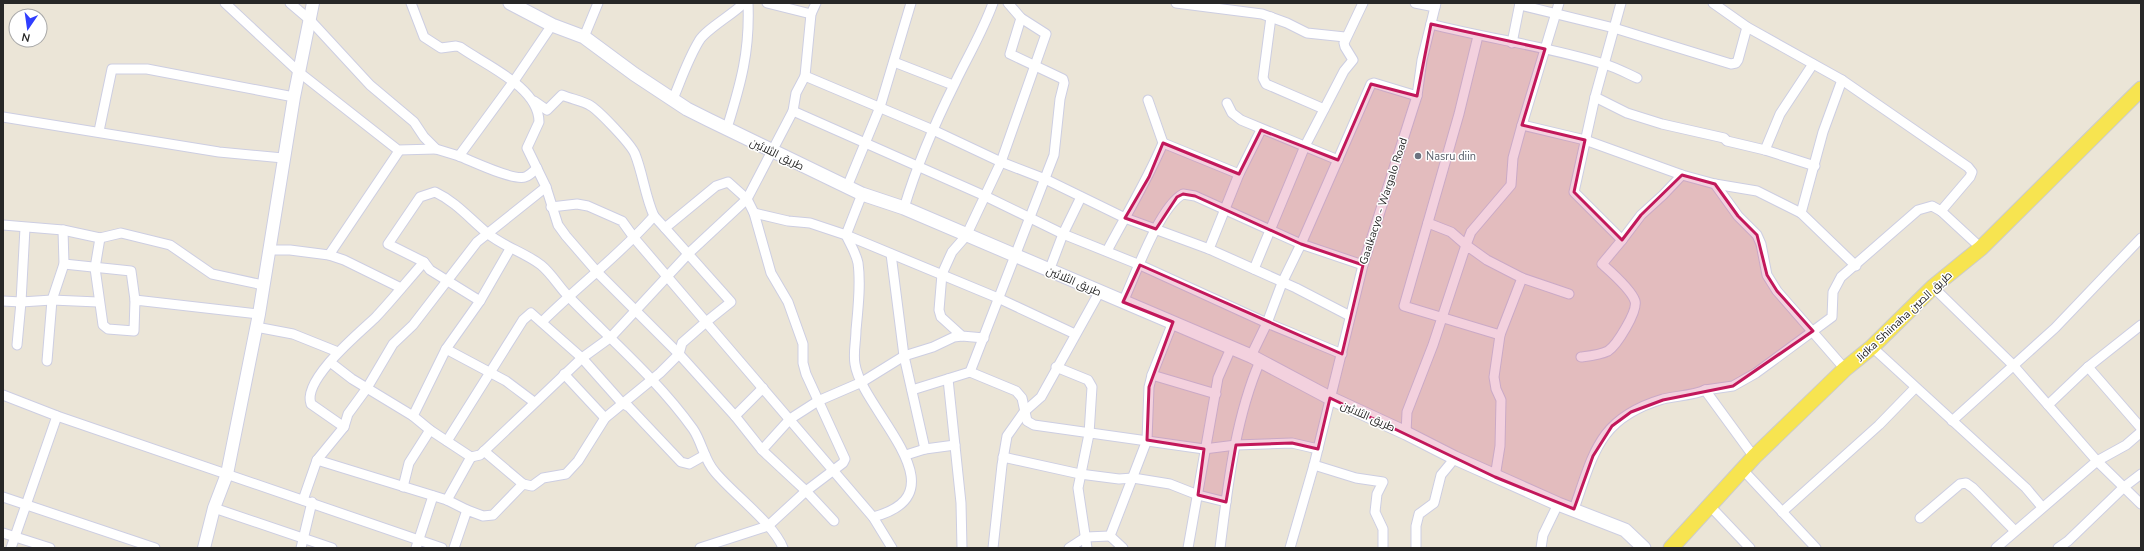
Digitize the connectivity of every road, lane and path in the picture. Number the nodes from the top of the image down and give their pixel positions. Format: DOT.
graph roads {
  1 [pos="225,3"];
  2 [pos="290,3"];
  3 [pos="314,3"];
  4 [pos="411,3"];
  5 [pos="510,3"];
  6 [pos="598,3"];
  7 [pos="744,3"];
  8 [pos="748,3"];
  9 [pos="767,3"];
  10 [pos="816,3"];
  11 [pos="911,3"];
  12 [pos="993,3"];
  13 [pos="1008,3"];
  14 [pos="1176,3"];
  15 [pos="1363,3"];
  16 [pos="1415,3"];
  17 [pos="1559,3"];
  18 [pos="1621,3"];
  19 [pos="1713,3"];
  20 [pos="778,4"];
  21 [pos="1520,4"];
  22 [pos="1436,5"];
  23 [pos="811,14"];
  24 [pos="1556,14"];
  25 [pos="1271,17"];
  26 [pos="1021,18"];
  27 [pos="310,20"];
  28 [pos="1431,24"];
  29 [pos="552,25"];
  30 [pos="1747,27"];
  31 [pos="1614,28"];
  32 [pos="1478,36"];
  33 [pos="1345,37"];
  34 [pos="584,38"];
  35 [pos="1512,43"];
  36 [pos="1545,49"];
  37 [pos="894,62"];
  38 [pos="1605,64"];
  39 [pos="1813,64"];
  40 [pos="1036,66"];
  41 [pos="300,73"];
  42 [pos="805,76"];
  43 [pos="1637,78"];
  44 [pos="1842,80"];
  45 [pos="514,81"];
  46 [pos="953,85"];
  47 [pos="2141,89"];
  48 [pos="1417,96"];
  49 [pos="294,97"];
  50 [pos="1595,97"];
  51 [pos="673,99"];
  52 [pos="1148,100"];
  53 [pos="534,101"];
  54 [pos="1226,103"];
  55 [pos="880,107"];
  56 [pos="1324,109"];
  57 [pos="794,111"];
  58 [pos="3,117"];
  59 [pos="1522,125"];
  60 [pos="726,128"];
  61 [pos="934,130"];
  62 [pos="1261,130"];
  63 [pos="99,131"];
  64 [pos="1585,140"];
  65 [pos="866,142"];
  66 [pos="1163,143"];
  67 [pos="1305,146"];
  68 [pos="436,149"];
  69 [pos="1765,150"];
  70 [pos="399,151"];
  71 [pos="773,153"];
  72 [pos="459,156"];
  73 [pos="283,158"];
  74 [pos="1338,160"];
  75 [pos="1001,162"];
  76 [pos="918,166"];
  77 [pos="1815,166"];
  78 [pos="538,168"];
  79 [pos="1239,174"];
  80 [pos="1682,175"];
  81 [pos="1045,179"];
  82 [pos="1715,184"];
  83 [pos="546,187"];
  84 [pos="848,187"];
  85 [pos="862,194"];
  86 [pos="985,196"];
  87 [pos="1081,197"];
  88 [pos="747,199"];
  89 [pos="551,207"];
  90 [pos="904,208"];
  91 [pos="1225,210"];
  92 [pos="1941,211"];
  93 [pos="754,213"];
  94 [pos="1801,213"];
  95 [pos="654,216"];
  96 [pos="1029,218"];
  97 [pos="1125,218"];
  98 [pos="1428,223"];
  99 [pos="3,225"];
  100 [pos="25,228"];
  101 [pos="665,228"];
  102 [pos="1156,228"];
  103 [pos="63,230"];
  104 [pos="1270,231"];
  105 [pos="487,233"];
  106 [pos="1063,234"];
  107 [pos="846,235"];
  108 [pos="966,236"];
  109 [pos="100,238"];
  110 [pos="2141,238"];
  111 [pos="634,239"];
  112 [pos="1622,240"];
  113 [pos="1301,244"];
  114 [pos="1466,245"];
  115 [pos="1981,248"];
  116 [pos="510,249"];
  117 [pos="1209,249"];
  118 [pos="269,250"];
  119 [pos="1107,252"];
  120 [pos="689,253"];
  121 [pos="891,254"];
  122 [pos="329,255"];
  123 [pos="1017,255"];
  124 [pos="424,262"];
  125 [pos="64,264"];
  126 [pos="1140,265"];
  127 [pos="1363,265"];
  128 [pos="1856,266"];
  129 [pos="95,268"];
  130 [pos="1049,270"];
  131 [pos="1254,270"];
  132 [pos="598,273"];
  133 [pos="942,274"];
  134 [pos="668,276"];
  135 [pos="1522,278"];
  136 [pos="446,281"];
  137 [pos="1282,283"];
  138 [pos="263,284"];
  139 [pos="1933,287"];
  140 [pos="400,288"];
  141 [pos="1100,292"];
  142 [pos="1569,294"];
  143 [pos="568,296"];
  144 [pos="998,298"];
  145 [pos="52,300"];
  146 [pos="135,300"];
  147 [pos="3,301"];
  148 [pos="480,301"];
  149 [pos="21,302"];
  150 [pos="98,302"];
  151 [pos="1123,302"];
  152 [pos="636,310"];
  153 [pos="258,314"];
  154 [pos="1350,316"];
  155 [pos="1441,317"];
  156 [pos="542,322"];
  157 [pos="706,322"];
  158 [pos="1173,322"];
  159 [pos="1267,323"];
  160 [pos="2141,325"];
  161 [pos="256,327"];
  162 [pos="1813,331"];
  163 [pos="1074,334"];
  164 [pos="1500,335"];
  165 [pos="962,336"];
  166 [pos="611,337"];
  167 [pos="984,338"];
  168 [pos="17,345"];
  169 [pos="1231,348"];
  170 [pos="1872,348"];
  171 [pos="446,349"];
  172 [pos="338,352"];
  173 [pos="679,354"];
  174 [pos="1342,354"];
  175 [pos="904,356"];
  176 [pos="1581,357"];
  177 [pos="582,358"];
  178 [pos="1256,359"];
  179 [pos="47,361"];
  180 [pos="330,362"];
  181 [pos="2013,365"];
  182 [pos="1056,367"];
  183 [pos="2088,367"];
  184 [pos="1845,369"];
  185 [pos="490,372"];
  186 [pos="970,372"];
  187 [pos="564,374"];
  188 [pos="1152,375"];
  189 [pos="948,379"];
  190 [pos="651,380"];
  191 [pos="862,382"];
  192 [pos="367,388"];
  193 [pos="763,388"];
  194 [pos="1915,388"];
  195 [pos="912,390"];
  196 [pos="1705,390"];
  197 [pos="1216,394"];
  198 [pos="3,395"];
  199 [pos="1330,398"];
  200 [pos="818,401"];
  201 [pos="534,402"];
  202 [pos="622,403"];
  203 [pos="2048,405"];
  204 [pos="1024,412"];
  205 [pos="57,416"];
  206 [pos="414,416"];
  207 [pos="735,416"];
  208 [pos="605,418"];
  209 [pos="790,419"];
  210 [pos="1952,421"];
  211 [pos="344,427"];
  212 [pos="2141,428"];
  213 [pos="430,430"];
  214 [pos="2141,432"];
  215 [pos="1406,433"];
  216 [pos="1089,434"];
  217 [pos="1147,440"];
  218 [pos="446,441"];
  219 [pos="955,445"];
  220 [pos="1236,445"];
  221 [pos="925,449"];
  222 [pos="1204,449"];
  223 [pos="1318,449"];
  224 [pos="762,450"];
  225 [pos="484,451"];
  226 [pos="705,455"];
  227 [pos="906,455"];
  228 [pos="471,457"];
  229 [pos="1003,457"];
  230 [pos="1754,457"];
  231 [pos="1455,458"];
  232 [pos="317,460"];
  233 [pos="2097,461"];
  234 [pos="1314,465"];
  235 [pos="832,470"];
  236 [pos="1743,470"];
  237 [pos="227,474"];
  238 [pos="1080,474"];
  239 [pos="2141,474"];
  240 [pos="1495,477"];
  241 [pos="1133,478"];
  242 [pos="523,484"];
  243 [pos="403,487"];
  244 [pos="2124,487"];
  245 [pos="806,491"];
  246 [pos="1198,495"];
  247 [pos="433,496"];
  248 [pos="3,497"];
  249 [pos="447,500"];
  250 [pos="307,501"];
  251 [pos="1226,502"];
  252 [pos="26,504"];
  253 [pos="1558,504"];
  254 [pos="2141,504"];
  255 [pos="1710,506"];
  256 [pos="2042,507"];
  257 [pos="214,508"];
  258 [pos="1574,509"];
  259 [pos="466,510"];
  260 [pos="1782,512"];
  261 [pos="873,517"];
  262 [pos="1920,518"];
  263 [pos="834,521"];
  264 [pos="768,526"];
  265 [pos="2015,531"];
  266 [pos="3,533"];
  267 [pos="1110,536"];
  268 [pos="15,537"];
  269 [pos="1086,537"];
  270 [pos="303,538"];
  271 [pos="417,544"];
  272 [pos="2071,545"];
  273 [pos="11,548"];
  274 [pos="50,548"];
  275 [pos="155,548"];
  276 [pos="204,548"];
  277 [pos="301,548"];
  278 [pos="332,548"];
  279 [pos="442,548"];
  280 [pos="454,548"];
  281 [pos="700,548"];
  282 [pos="783,548"];
  283 [pos="892,548"];
  284 [pos="962,548"];
  285 [pos="993,548"];
  286 [pos="1069,548"];
  287 [pos="1087,548"];
  288 [pos="1123,548"];
  289 [pos="1188,548"];
  290 [pos="1220,548"];
  291 [pos="1290,548"];
  292 [pos="1383,548"];
  293 [pos="1416,548"];
  294 [pos="1541,548"];
  295 [pos="1644,548"];
  296 [pos="1671,548"];
  297 [pos="1750,548"];
  298 [pos="1816,548"];
  299 [pos="1996,548"];
  300 [pos="2058,548"];
  1 -- 41 [label="street"];
  2 -- 27 [label="street"];
  3 -- 27 [label="street"];
  4 -- 45 [label="street"];
  5 -- 29 [label="main road, طريق الثلاثين"];
  6 -- 34 [label="street"];
  7 -- 51 [label="street"];
  8 -- 60 [label="street"];
  9 -- 20 [label="street"];
  10 -- 23 [label="street"];
  11 -- 37 [label="street"];
  12 -- 46 [label="street"];
  13 -- 26 [label="street"];
  14 -- 25 [label="street"];
  15 -- 33 [label="street"];
  16 -- 22 [label="street"];
  17 -- 24 [label="street"];
  18 -- 31 [label="street"];
  19 -- 30 [label="street"];
  20 -- 23 [label="street"];
  21 -- 24 [label="street"];
  21 -- 35 [label="street"];
  22 -- 28 [label="street, Gaalkacyo - Wargalo Road"];
  23 -- 42 [label="street"];
  24 -- 31 [label="street"];
  24 -- 36 [label="street"];
  25 -- 33 [label="street"];
  25 -- 56 [label="street"];
  26 -- 40 [label="street"];
  26 -- 40 [label="street"];
  27 -- 41 [label="street"];
  27 -- 68 [label="street"];
  28 -- 32 [label="street"];
  28 -- 48 [label="street, Gaalkacyo - Wargalo Road"];
  29 -- 34 [label="main road, طريق الثلاثين"];
  29 -- 45 [label="street"];
  30 -- 31 [label="street"];
  30 -- 39 [label="street"];
  31 -- 38 [label="street"];
  32 -- 35 [label="street"];
  32 -- 98 [label="street"];
  33 -- 56 [label="street"];
  34 -- 51 [label="main road, طريق الثلاثين"];
  35 -- 36 [label="street"];
  36 -- 38 [label="street"];
  36 -- 59 [label="street"];
  37 -- 46 [label="street"];
  37 -- 55 [label="street"];
  38 -- 43 [label="street"];
  38 -- 50 [label="street"];
  39 -- 44 [label="street"];
  39 -- 69 [label="street"];
  40 -- 75 [label="street"];
  40 -- 81 [label="street"];
  41 -- 49 [label="street"];
  41 -- 70 [label="street"];
  42 -- 55 [label="street"];
  42 -- 57 [label="street"];
  44 -- 77 [label="street"];
  44 -- 92 [label="street"];
  45 -- 53 [label="street"];
  45 -- 72 [label="street"];
  46 -- 61 [label="street"];
  47 -- 115 [label="main road, Jidka Shiinaha طريق الصين"];
  48 -- 74 [label="street"];
  48 -- 127 [label="street, Gaalkacyo - Wargalo Road"];
  49 -- 63 [label="street"];
  49 -- 73 [label="street"];
  50 -- 64 [label="street"];
  50 -- 69 [label="street"];
  51 -- 60 [label="main road, طريق الثلاثين"];
  52 -- 66 [label="street"];
  53 -- 78 [label="street"];
  53 -- 95 [label="street"];
  54 -- 62 [label="street"];
  55 -- 61 [label="street"];
  55 -- 65 [label="street"];
  56 -- 67 [label="street"];
  57 -- 65 [label="street"];
  57 -- 71 [label="street"];
  58 -- 63 [label="street"];
  59 -- 64 [label="street"];
  59 -- 114 [label="street"];
  60 -- 71 [label="main road, طريق الثلاثين"];
  61 -- 75 [label="street"];
  61 -- 76 [label="street"];
  62 -- 67 [label="street"];
  62 -- 79 [label="street"];
  63 -- 73 [label="street"];
  64 -- 80 [label="street"];
  64 -- 112 [label="street"];
  65 -- 76 [label="street"];
  65 -- 84 [label="street"];
  66 -- 79 [label="street"];
  66 -- 97 [label="street"];
  67 -- 74 [label="street"];
  67 -- 104 [label="street"];
  68 -- 70 [label="street"];
  68 -- 72 [label="street"];
  69 -- 77 [label="street"];
  70 -- 122 [label="street"];
  71 -- 84 [label="main road, طريق الثلاثين"];
  71 -- 88 [label="street"];
  72 -- 78 [label="street"];
  73 -- 118 [label="street"];
  74 -- 113 [label="street"];
  75 -- 81 [label="street"];
  75 -- 86 [label="street"];
  76 -- 86 [label="street"];
  76 -- 90 [label="street"];
  77 -- 94 [label="street"];
  78 -- 83 [label="street"];
  79 -- 91 [label="street"];
  80 -- 82 [label="street"];
  80 -- 112 [label="street"];
  81 -- 87 [label="street"];
  81 -- 96 [label="street"];
  82 -- 94 [label="street"];
  82 -- 162 [label="street"];
  83 -- 89 [label="street"];
  83 -- 105 [label="street"];
  84 -- 85 [label="main road, طريق الثلاثين"];
  85 -- 90 [label="main road, طريق الثلاثين"];
  85 -- 107 [label="street"];
  86 -- 96 [label="street"];
  86 -- 108 [label="street"];
  87 -- 97 [label="street"];
  87 -- 106 [label="street"];
  88 -- 93 [label="street"];
  88 -- 101 [label="street"];
  88 -- 120 [label="street"];
  89 -- 111 [label="street"];
  89 -- 132 [label="street"];
  90 -- 108 [label="main road, طريق الثلاثين"];
  91 -- 102 [label="street"];
  91 -- 104 [label="street"];
  91 -- 117 [label="street"];
  92 -- 115 [label="street"];
  92 -- 128 [label="street"];
  93 -- 107 [label="street"];
  93 -- 200 [label="street"];
  94 -- 128 [label="street"];
  95 -- 101 [label="street"];
  95 -- 111 [label="street"];
  96 -- 106 [label="street"];
  96 -- 123 [label="street"];
  97 -- 102 [label="street"];
  97 -- 119 [label="street"];
  98 -- 114 [label="street"];
  98 -- 155 [label="street"];
  99 -- 100 [label="street"];
  100 -- 103 [label="street"];
  100 -- 149 [label="street"];
  101 -- 120 [label="street"];
  102 -- 117 [label="street"];
  102 -- 126 [label="street"];
  103 -- 109 [label="street"];
  103 -- 125 [label="street"];
  104 -- 113 [label="street"];
  104 -- 131 [label="street"];
  105 -- 116 [label="street"];
  105 -- 124 [label="street"];
  105 -- 136 [label="street"];
  106 -- 119 [label="street"];
  106 -- 130 [label="street"];
  107 -- 121 [label="street"];
  107 -- 191 [label="street"];
  108 -- 123 [label="main road, طريق الثلاثين"];
  108 -- 133 [label="street"];
  109 -- 129 [label="street"];
  109 -- 138 [label="street"];
  110 -- 181 [label="street"];
  111 -- 132 [label="street"];
  111 -- 134 [label="street"];
  112 -- 176 [label="street"];
  113 -- 127 [label="street"];
  113 -- 137 [label="street"];
  114 -- 135 [label="street"];
  114 -- 155 [label="street"];
  115 -- 139 [label="main road, Jidka Shiinaha طريق الصين"];
  116 -- 143 [label="street"];
  116 -- 148 [label="street"];
  117 -- 131 [label="street"];
  118 -- 122 [label="street"];
  118 -- 138 [label="street"];
  119 -- 126 [label="street"];
  120 -- 134 [label="street"];
  120 -- 157 [label="street"];
  121 -- 133 [label="street"];
  121 -- 175 [label="street"];
  122 -- 140 [label="street"];
  123 -- 130 [label="main road, طريق الثلاثين"];
  123 -- 144 [label="street"];
  124 -- 136 [label="street"];
  124 -- 140 [label="street"];
  125 -- 129 [label="street"];
  125 -- 145 [label="street"];
  126 -- 151 [label="street"];
  126 -- 159 [label="street"];
  127 -- 154 [label="street, Gaalkacyo - Wargalo Road"];
  128 -- 162 [label="street"];
  129 -- 146 [label="street"];
  129 -- 150 [label="street"];
  130 -- 141 [label="main road, طريق الثلاثين"];
  131 -- 137 [label="street"];
  132 -- 143 [label="street"];
  132 -- 152 [label="street"];
  133 -- 144 [label="street"];
  133 -- 165 [label="street"];
  134 -- 152 [label="street"];
  134 -- 157 [label="street"];
  135 -- 142 [label="street"];
  135 -- 164 [label="street"];
  136 -- 148 [label="street"];
  136 -- 192 [label="street"];
  137 -- 154 [label="street"];
  137 -- 159 [label="street"];
  138 -- 153 [label="street"];
  139 -- 170 [label="main road, Jidka Shiinaha طريق الصين"];
  139 -- 181 [label="street"];
  140 -- 172 [label="street"];
  141 -- 151 [label="main road, طريق الثلاثين"];
  141 -- 163 [label="street"];
  143 -- 156 [label="street"];
  143 -- 166 [label="street"];
  144 -- 163 [label="street"];
  144 -- 167 [label="street"];
  145 -- 149 [label="street"];
  145 -- 150 [label="street"];
  145 -- 179 [label="street"];
  146 -- 150 [label="street"];
  146 -- 153 [label="street"];
  147 -- 149 [label="street"];
  148 -- 171 [label="street"];
  149 -- 168 [label="street"];
  151 -- 158 [label="main road, طريق الثلاثين"];
  152 -- 166 [label="street"];
  152 -- 173 [label="street"];
  153 -- 161 [label="street"];
  154 -- 174 [label="street, Gaalkacyo - Wargalo Road"];
  155 -- 164 [label="street"];
  155 -- 215 [label="street"];
  156 -- 177 [label="street"];
  156 -- 185 [label="street"];
  157 -- 173 [label="street"];
  157 -- 193 [label="street"];
  158 -- 169 [label="main road, طريق الثلاثين"];
  158 -- 188 [label="street"];
  159 -- 174 [label="street"];
  159 -- 178 [label="street"];
  160 -- 183 [label="street"];
  161 -- 172 [label="street"];
  161 -- 237 [label="street"];
  162 -- 184 [label="street"];
  162 -- 196 [label="street"];
  163 -- 182 [label="street"];
  164 -- 240 [label="street"];
  165 -- 167 [label="street"];
  165 -- 175 [label="street"];
  166 -- 177 [label="street"];
  166 -- 190 [label="street"];
  167 -- 186 [label="street"];
  169 -- 178 [label="main road, طريق الثلاثين"];
  169 -- 197 [label="street"];
  170 -- 184 [label="main road, Jidka Shiinaha طريق الصين"];
  170 -- 194 [label="street"];
  171 -- 185 [label="street"];
  171 -- 206 [label="street"];
  172 -- 180 [label="street"];
  173 -- 190 [label="street"];
  173 -- 207 [label="street"];
  174 -- 199 [label="street, Gaalkacyo - Wargalo Road"];
  175 -- 191 [label="street"];
  175 -- 195 [label="street"];
  177 -- 187 [label="street"];
  177 -- 202 [label="street"];
  178 -- 199 [label="main road, طريق الثلاثين"];
  178 -- 220 [label="street"];
  180 -- 192 [label="street"];
  180 -- 211 [label="street"];
  181 -- 203 [label="street"];
  181 -- 210 [label="street"];
  182 -- 204 [label="street"];
  182 -- 216 [label="street"];
  183 -- 203 [label="street"];
  183 -- 212 [label="street"];
  184 -- 230 [label="main road, Jidka Shiinaha طريق الصين"];
  185 -- 201 [label="street"];
  185 -- 218 [label="street"];
  186 -- 189 [label="street"];
  186 -- 204 [label="street"];
  187 -- 201 [label="street"];
  187 -- 208 [label="street"];
  188 -- 197 [label="street"];
  188 -- 217 [label="street"];
  189 -- 195 [label="street"];
  189 -- 219 [label="street"];
  190 -- 202 [label="street"];
  190 -- 226 [label="street"];
  191 -- 200 [label="street"];
  191 -- 227 [label="street"];
  192 -- 206 [label="street"];
  192 -- 211 [label="street"];
  193 -- 207 [label="street"];
  193 -- 209 [label="street"];
  194 -- 210 [label="street"];
  194 -- 260 [label="street"];
  195 -- 221 [label="street"];
  196 -- 230 [label="street"];
  196 -- 258 [label="street"];
  197 -- 222 [label="street"];
  198 -- 205 [label="street"];
  199 -- 215 [label="main road, طريق الثلاثين"];
  199 -- 223 [label="street, Gaalkacyo - Wargalo Road"];
  200 -- 209 [label="street"];
  200 -- 235 [label="street"];
  201 -- 225 [label="street"];
  202 -- 208 [label="street"];
  202 -- 226 [label="street"];
  203 -- 233 [label="street"];
  204 -- 216 [label="street"];
  204 -- 229 [label="street"];
  205 -- 237 [label="street"];
  205 -- 252 [label="street"];
  206 -- 213 [label="street"];
  207 -- 224 [label="street"];
  208 -- 242 [label="street"];
  209 -- 224 [label="street"];
  209 -- 235 [label="street"];
  210 -- 256 [label="street"];
  211 -- 232 [label="street"];
  213 -- 218 [label="street"];
  213 -- 243 [label="street"];
  214 -- 233 [label="street"];
  215 -- 231 [label="main road, طريق الثلاثين"];
  216 -- 217 [label="street"];
  216 -- 238 [label="street"];
  217 -- 222 [label="street"];
  217 -- 241 [label="street"];
  218 -- 228 [label="street"];
  219 -- 221 [label="street"];
  219 -- 284 [label="street"];
  220 -- 222 [label="street"];
  220 -- 223 [label="street"];
  220 -- 251 [label="street"];
  221 -- 227 [label="street"];
  222 -- 246 [label="street"];
  223 -- 234 [label="street, Gaalkacyo - Wargalo Road"];
  224 -- 245 [label="street"];
  225 -- 228 [label="street"];
  225 -- 242 [label="street"];
  226 -- 264 [label="street"];
  227 -- 261 [label="street"];
  228 -- 249 [label="street"];
  229 -- 238 [label="street"];
  229 -- 285 [label="street"];
  230 -- 236 [label="main road, Jidka Shiinaha طريق الصين"];
  231 -- 240 [label="main road, طريق الثلاثين"];
  231 -- 293 [label="street"];
  232 -- 243 [label="street"];
  232 -- 250 [label="street"];
  233 -- 244 [label="street"];
  233 -- 256 [label="street"];
  234 -- 291 [label="street, Gaalkacyo - Wargalo Road"];
  234 -- 292 [label="street"];
  235 -- 245 [label="street"];
  235 -- 261 [label="street"];
  236 -- 255 [label="main road, Jidka Shiinaha طريق الصين"];
  236 -- 260 [label="street"];
  237 -- 250 [label="street"];
  237 -- 257 [label="street"];
  238 -- 241 [label="street"];
  238 -- 269 [label="street"];
  239 -- 244 [label="street"];
  240 -- 253 [label="main road, طريق الثلاثين"];
  241 -- 246 [label="street"];
  241 -- 267 [label="street"];
  242 -- 259 [label="street"];
  243 -- 247 [label="street"];
  244 -- 254 [label="street"];
  244 -- 272 [label="street"];
  245 -- 263 [label="street"];
  245 -- 264 [label="street"];
  246 -- 251 [label="street"];
  246 -- 289 [label="street"];
  247 -- 249 [label="street"];
  247 -- 271 [label="street"];
  248 -- 252 [label="street"];
  249 -- 259 [label="street"];
  250 -- 270 [label="street"];
  250 -- 271 [label="street"];
  251 -- 290 [label="street"];
  252 -- 268 [label="street"];
  252 -- 275 [label="street"];
  253 -- 258 [label="main road, طريق الثلاثين"];
  253 -- 294 [label="street"];
  255 -- 296 [label="main road, Jidka Shiinaha طريق الصين"];
  255 -- 297 [label="street"];
  256 -- 265 [label="street"];
  257 -- 270 [label="street"];
  257 -- 276 [label="street"];
  258 -- 295 [label="main road, طريق الثلاثين"];
  259 -- 280 [label="street"];
  260 -- 298 [label="street"];
  261 -- 283 [label="street"];
  262 -- 265 [label="street"];
  264 -- 281 [label="street"];
  264 -- 282 [label="street"];
  265 -- 299 [label="street"];
  266 -- 268 [label="street"];
  267 -- 269 [label="street"];
  267 -- 288 [label="street"];
  268 -- 273 [label="street"];
  268 -- 274 [label="street"];
  269 -- 286 [label="street"];
  269 -- 287 [label="street"];
  270 -- 277 [label="street"];
  270 -- 278 [label="street"];
  271 -- 279 [label="street"];
  272 -- 300 [label="street"];
}
